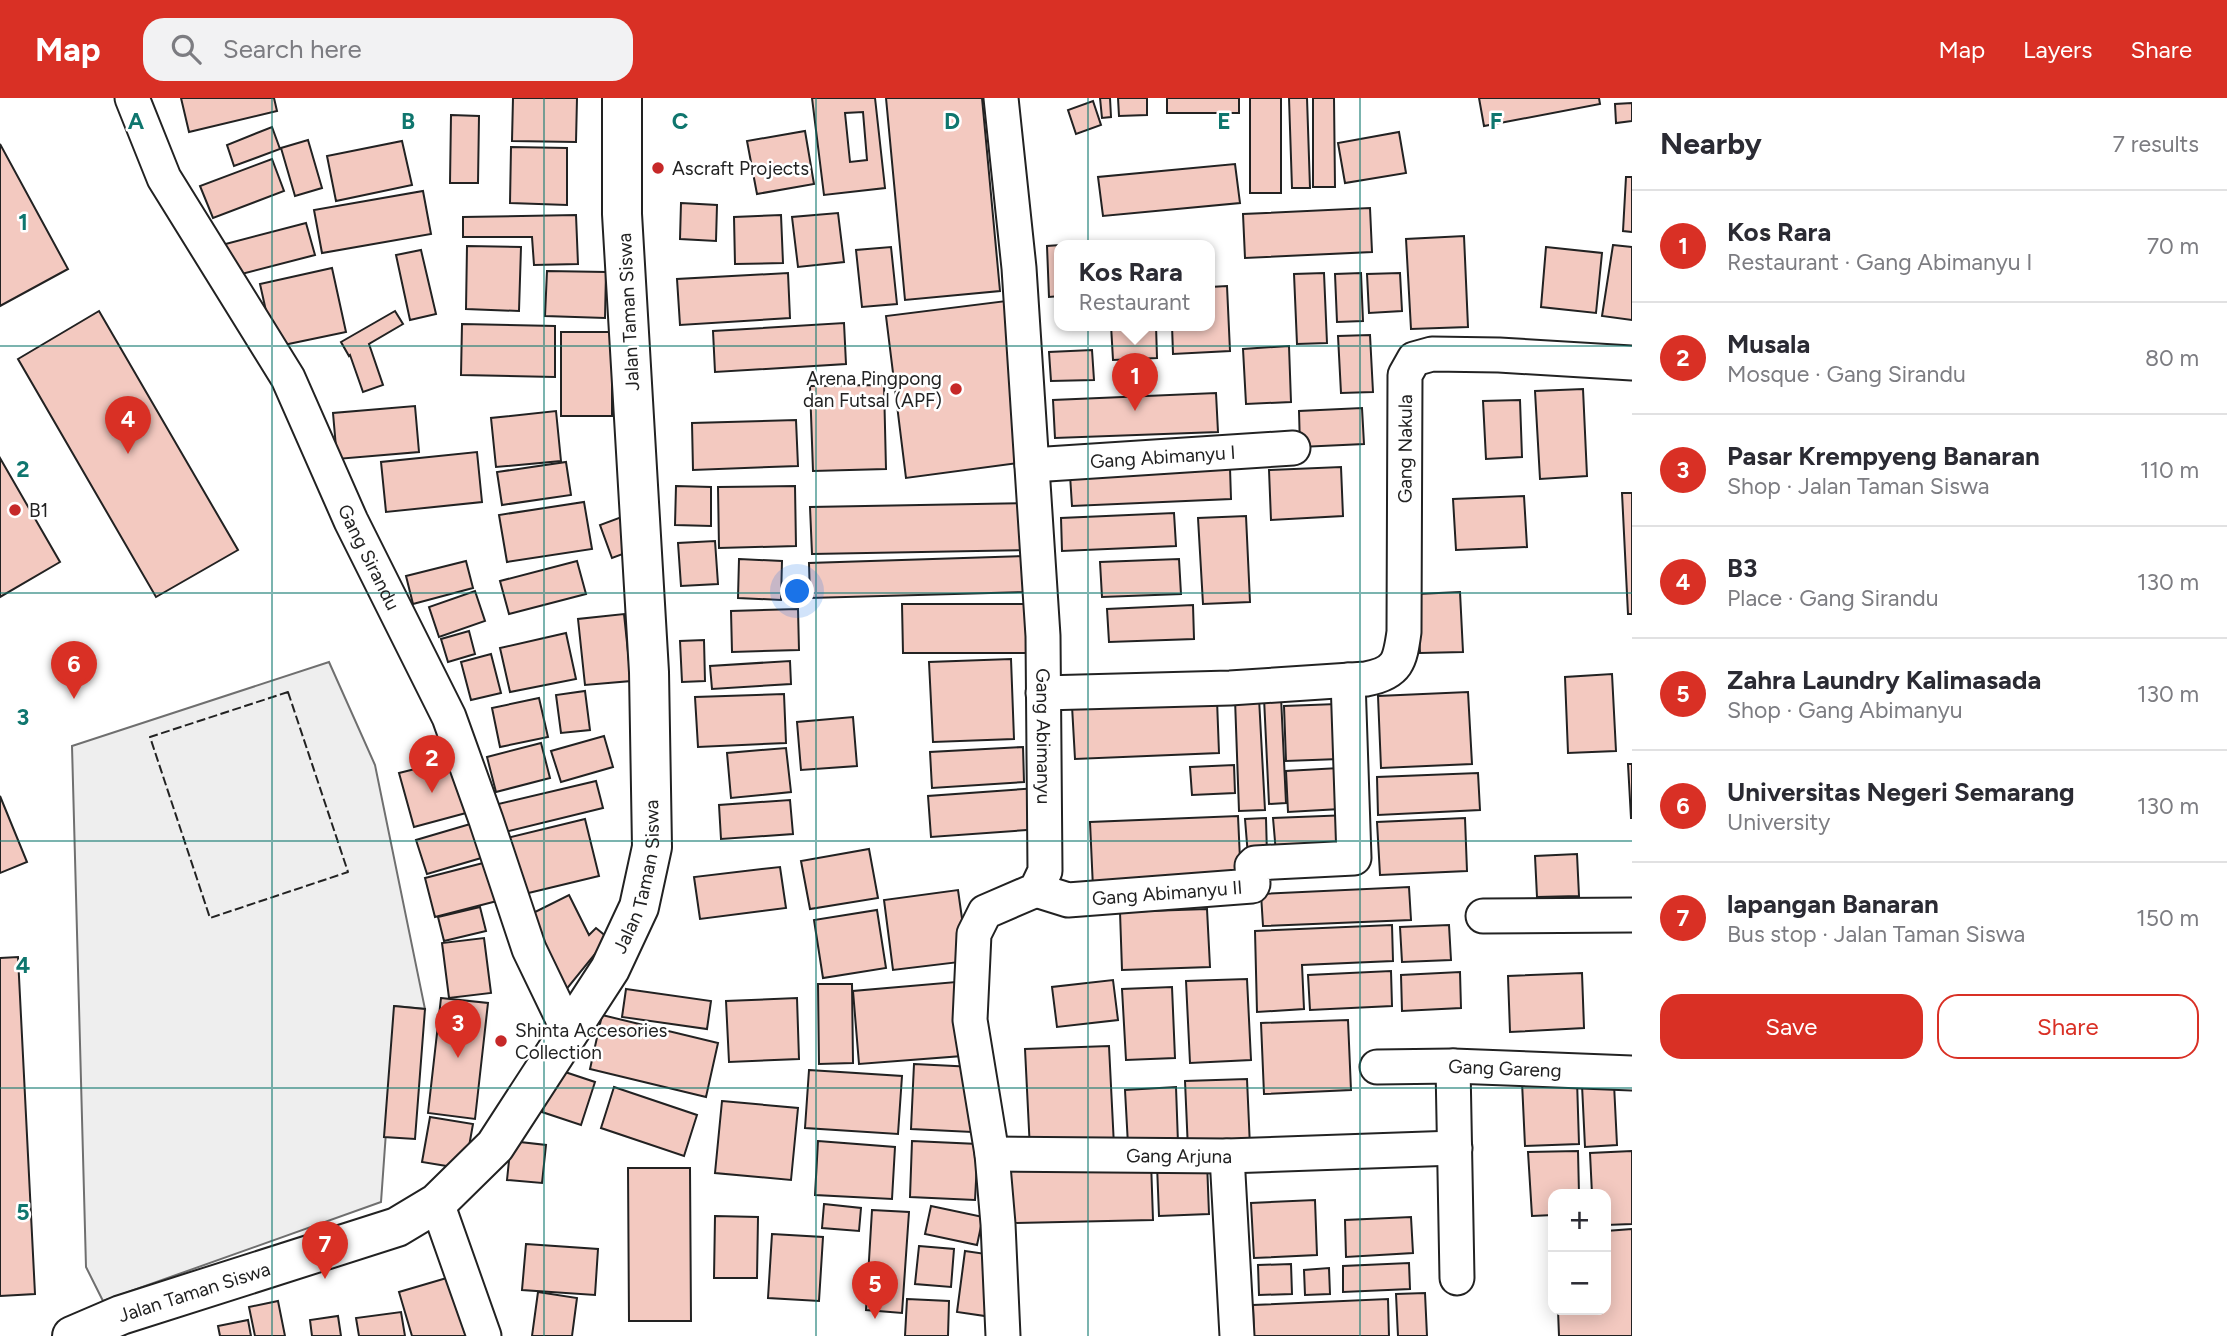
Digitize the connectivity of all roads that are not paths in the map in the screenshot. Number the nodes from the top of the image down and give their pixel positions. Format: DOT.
graph roads {
  1 [pos="132,98"];
  2 [pos="622,98"];
  3 [pos="1001,98"];
  4 [pos="1632,363"];
  5 [pos="1293,448"];
  6 [pos="1032,465"];
  7 [pos="1348,680"];
  8 [pos="1043,693"];
  9 [pos="1036,890"];
  10 [pos="1632,915"];
  11 [pos="1483,916"];
  12 [pos="569,1032"];
  13 [pos="1453,1066"];
  14 [pos="1377,1067"];
  15 [pos="1632,1073"];
  16 [pos="1455,1148"];
  17 [pos="992,1154"];
  18 [pos="1227,1156"];
  19 [pos="437,1203"];
  20 [pos="1457,1278"];
  21 [pos="126,1325"];
  22 [pos="72,1336"];
  23 [pos="484,1336"];
  24 [pos="1003,1336"];
  25 [pos="1237,1336"];
  1 -- 12 [label="street, Gang Sirandu"];
  2 -- 12 [label="main road, Jalan Taman Siswa"];
  3 -- 6 [label="street, Gang Abimanyu"];
  4 -- 7 [label="street, Gang Nakula"];
  5 -- 6 [label="street, Gang Abimanyu I"];
  6 -- 8 [label="street, Gang Abimanyu"];
  7 -- 8 [label="street"];
  7 -- 9 [label="street, Gang Abimanyu II"];
  8 -- 9 [label="street, Gang Abimanyu"];
  9 -- 17 [label="street"];
  10 -- 11 [label="street"];
  12 -- 19 [label="main road, Jalan Taman Siswa"];
  13 -- 14 [label="street, Gang Gareng"];
  13 -- 15 [label="street, Gang Gareng"];
  13 -- 16 [label="street"];
  16 -- 18 [label="street"];
  16 -- 20 [label="street"];
  17 -- 18 [label="street, Gang Arjuna"];
  17 -- 24 [label="street"];
  18 -- 25 [label="street, Gang Arjuna"];
  19 -- 21 [label="main road, Jalan Taman Siswa"];
  19 -- 23 [label="street"];
  21 -- 22 [label="main road, Jalan Taman Siswa"];
}
